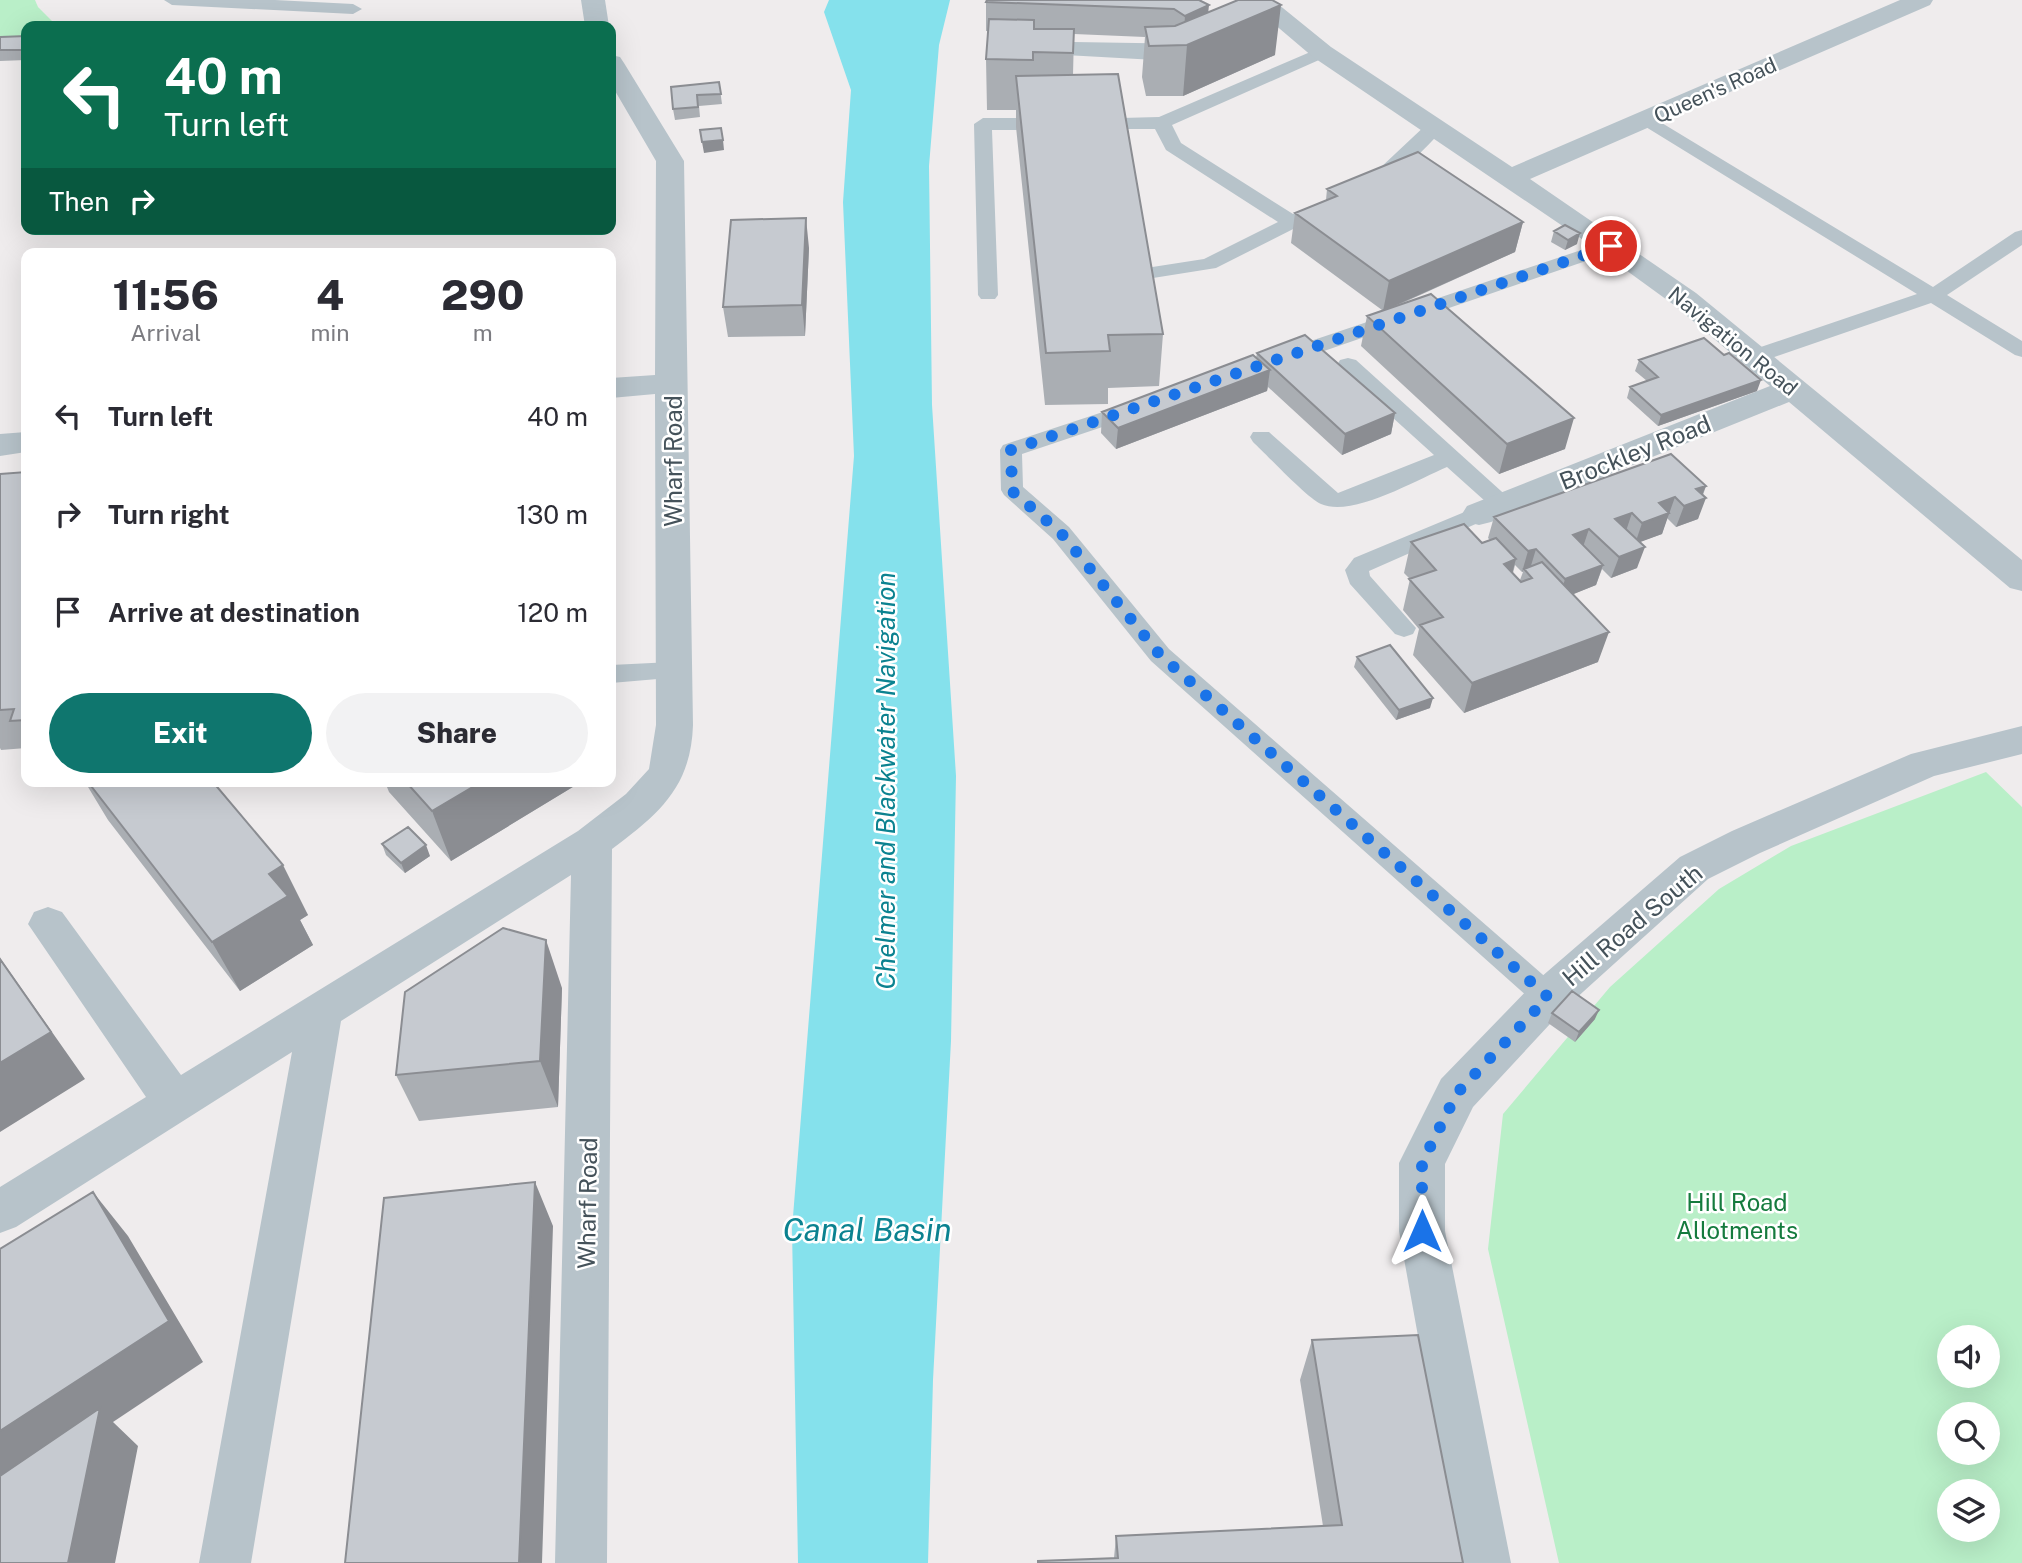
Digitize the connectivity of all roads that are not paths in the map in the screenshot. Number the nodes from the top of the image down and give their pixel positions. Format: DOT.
graph roads {
  1 [pos="172,0"];
  2 [pos="372,0"];
  3 [pos="593,0"];
  4 [pos="1921,0"];
  5 [pos="354,9"];
  6 [pos="1262,14"];
  7 [pos="339,21"];
  8 [pos="596,21"];
  9 [pos="1216,43"];
  10 [pos="1074,50"];
  11 [pos="1322,52"];
  12 [pos="616,71"];
  13 [pos="1647,120"];
  14 [pos="1162,123"];
  15 [pos="1435,127"];
  16 [pos="1509,178"];
  17 [pos="1350,191"];
  18 [pos="1315,210"];
  19 [pos="1292,222"];
  20 [pos="2022,236"];
  21 [pos="1611,246"];
  22 [pos="1153,272"];
  23 [pos="988,295"];
  24 [pos="1934,295"];
  25 [pos="2022,350"];
  26 [pos="1753,357"];
  27 [pos="1348,365"];
  28 [pos="1259,366"];
  29 [pos="673,383"];
  30 [pos="616,388"];
  31 [pos="1791,389"];
  32 [pos="1155,401"];
  33 [pos="1261,437"];
  34 [pos="21,443"];
  35 [pos="0,446"];
  36 [pos="1450,457"];
  37 [pos="1491,509"];
  38 [pos="2022,579"];
  39 [pos="1404,628"];
  40 [pos="672,671"];
  41 [pos="616,674"];
  42 [pos="2022,740"];
  43 [pos="592,842"];
  44 [pos="48,923"];
  45 [pos="1548,997"];
  46 [pos="321,1011"];
  47 [pos="175,1102"];
  48 [pos="0,1212"];
  49 [pos="225,1563"];
  50 [pos="581,1563"];
  51 [pos="1485,1563"];
  1 -- 5 [label="lane"];
  2 -- 5 [label="lane"];
  3 -- 8 [label="street"];
  4 -- 13 [label="street, Queen's Road"];
  5 -- 7 [label="lane"];
  6 -- 11 [label="street, Navigation Road"];
  9 -- 10 [label="street"];
  11 -- 14 [label="lane"];
  11 -- 15 [label="street, Navigation Road"];
  12 -- 29 [label="street, Wharf Road"];
  13 -- 16 [label="street, Queen's Road"];
  13 -- 24 [label="lane"];
  14 -- 19 [label="lane"];
  14 -- 23 [label="lane"];
  15 -- 16 [label="street, Navigation Road"];
  15 -- 17 [label="lane"];
  16 -- 21 [label="street, Navigation Road"];
  18 -- 19 [label="lane"];
  19 -- 22 [label="lane"];
  20 -- 24 [label="lane"];
  21 -- 26 [label="street, Navigation Road"];
  21 -- 28 [label="lane"];
  24 -- 25 [label="lane"];
  24 -- 26 [label="lane"];
  26 -- 31 [label="street, Navigation Road"];
  27 -- 36 [label="lane"];
  29 -- 30 [label="street"];
  29 -- 40 [label="street, Wharf Road"];
  31 -- 37 [label="street, Brockley Road"];
  31 -- 38 [label="street, Navigation Road"];
  32 -- 45 [label="lane"];
  33 -- 36 [label="lane"];
  34 -- 35 [label="street"];
  36 -- 37 [label="lane"];
  37 -- 39 [label="lane"];
  40 -- 41 [label="lane"];
  40 -- 43 [label="street, Wharf Road"];
  42 -- 45 [label="street, Hill Road South"];
  43 -- 46 [label="street, Wharf Road"];
  43 -- 50 [label="street, Wharf Road"];
  44 -- 47 [label="street"];
  45 -- 51 [label="street, Hill Road South"];
  46 -- 47 [label="street, Wharf Road"];
  46 -- 49 [label="street"];
  47 -- 48 [label="street, Wharf Road"];
}
